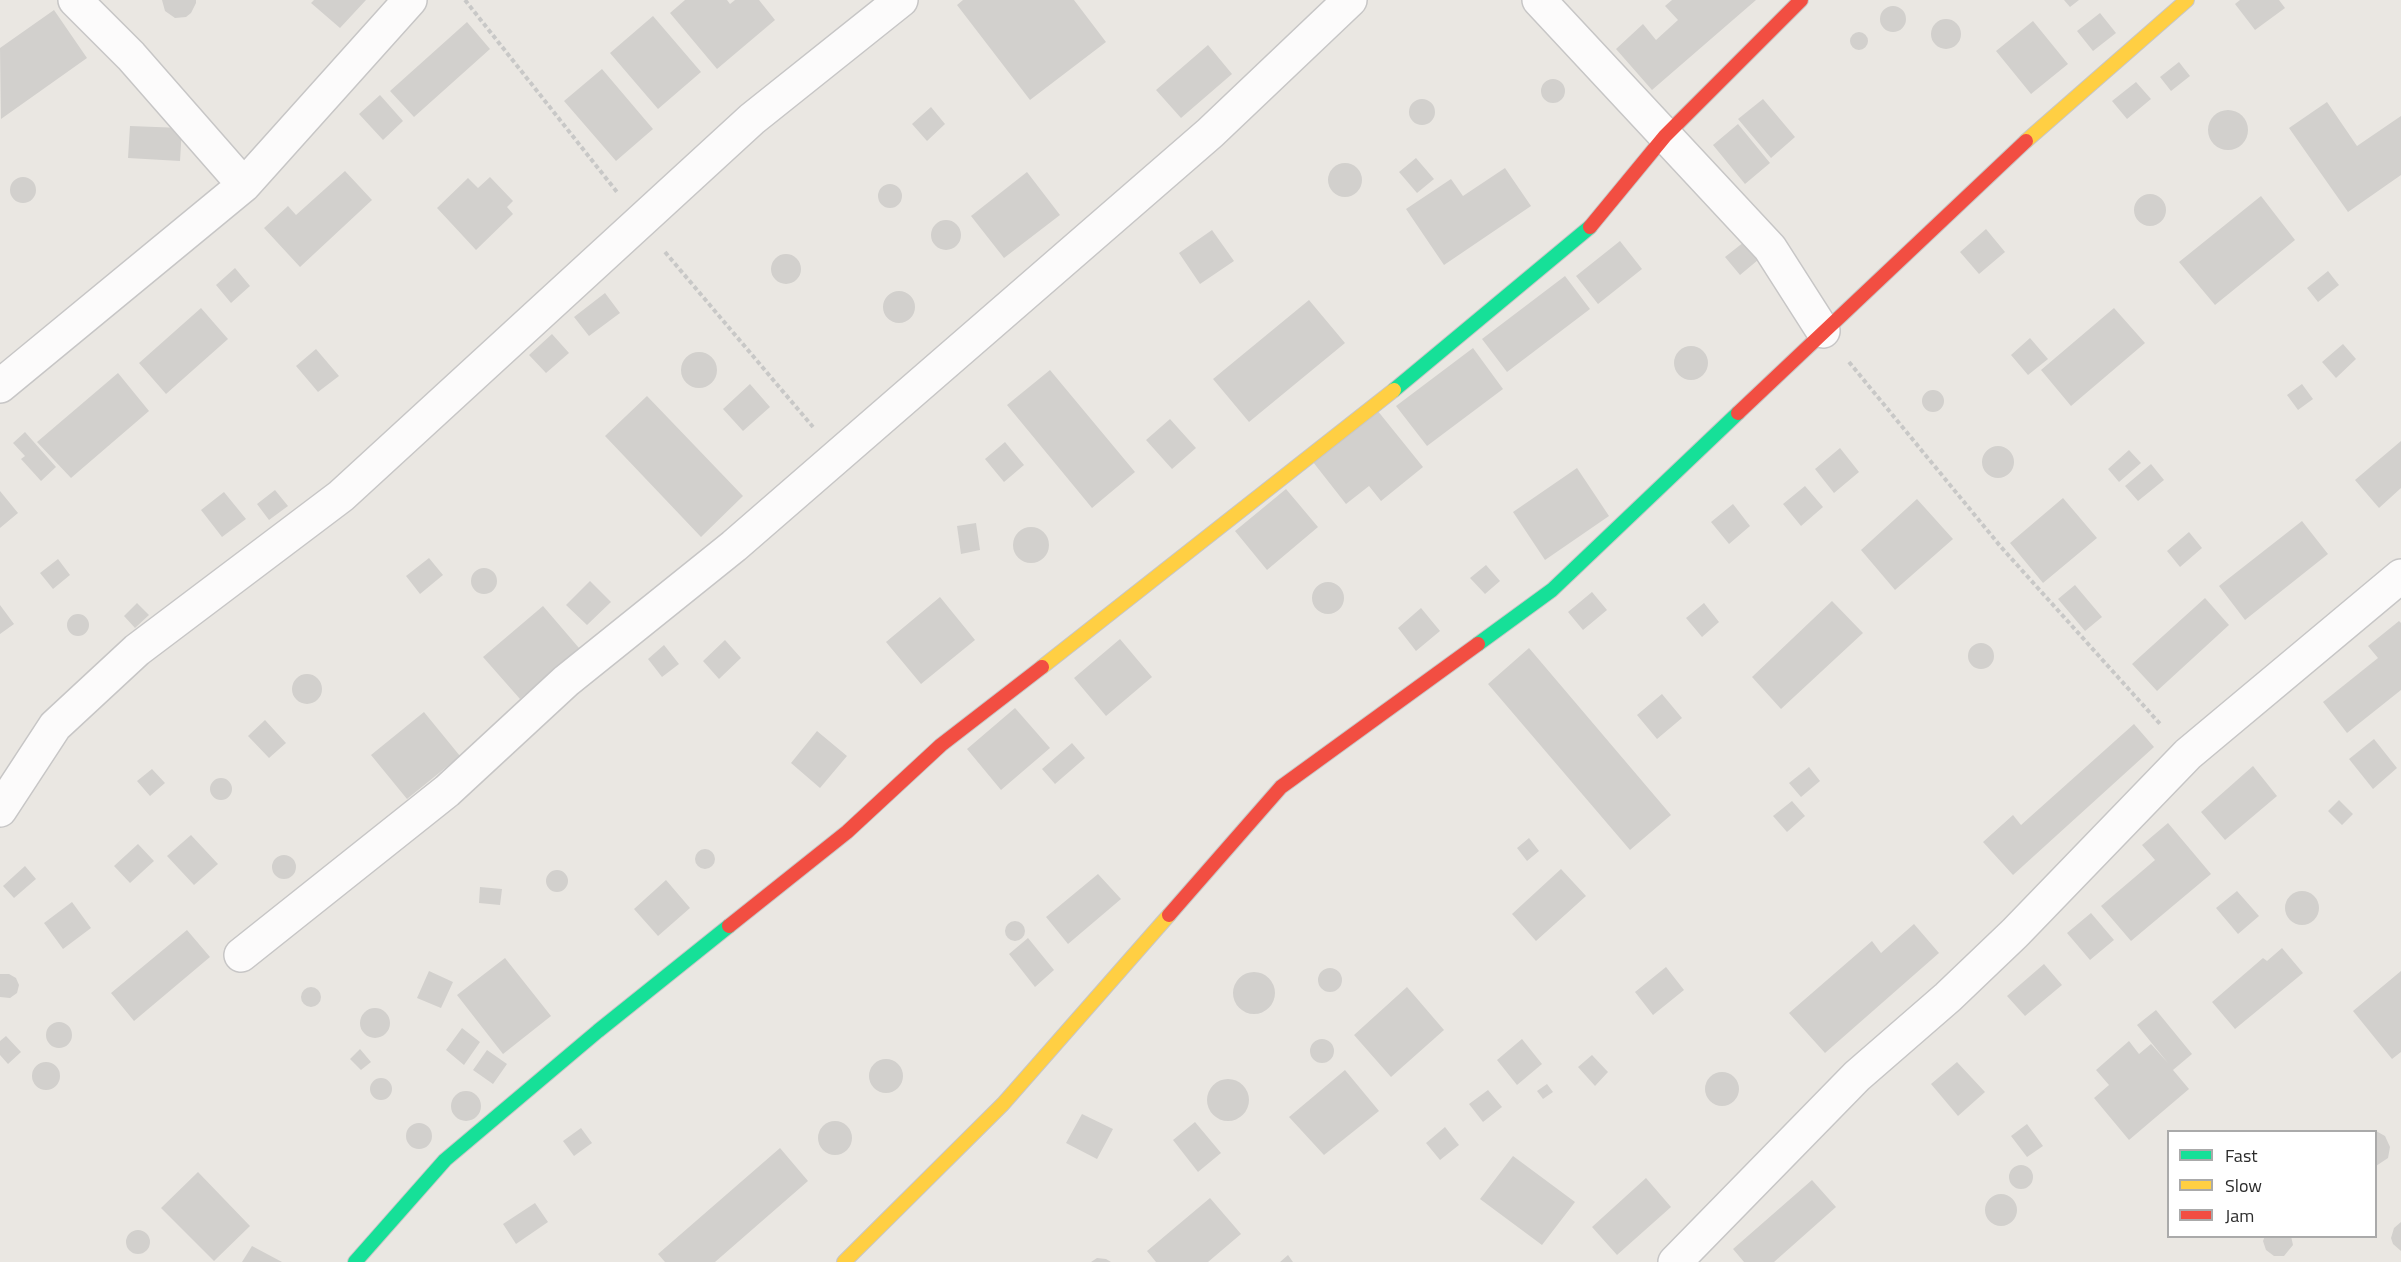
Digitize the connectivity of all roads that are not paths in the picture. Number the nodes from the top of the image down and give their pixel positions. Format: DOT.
graph roads {
  1 [pos="75,0"];
  2 [pos="410,0"];
  3 [pos="901,0"];
  4 [pos="1350,0"];
  5 [pos="1539,0"];
  6 [pos="1801,0"];
  7 [pos="2187,0"];
  8 [pos="1665,136"];
  9 [pos="244,185"];
  10 [pos="1823,331"];
  11 [pos="0,386"];
  12 [pos="2401,576"];
  13 [pos="0,810"];
  14 [pos="241,956"];
  15 [pos="356,1262"];
  16 [pos="844,1262"];
  17 [pos="1675,1262"];
  1 -- 9 [label="street"];
  2 -- 9 [label="street"];
  3 -- 13 [label="street"];
  4 -- 14 [label="street"];
  5 -- 8 [label="street"];
  6 -- 8 [label="street"];
  7 -- 10 [label="street"];
  8 -- 10 [label="street"];
  8 -- 15 [label="street"];
  9 -- 11 [label="street"];
  10 -- 16 [label="street"];
  12 -- 17 [label="street"];
}
